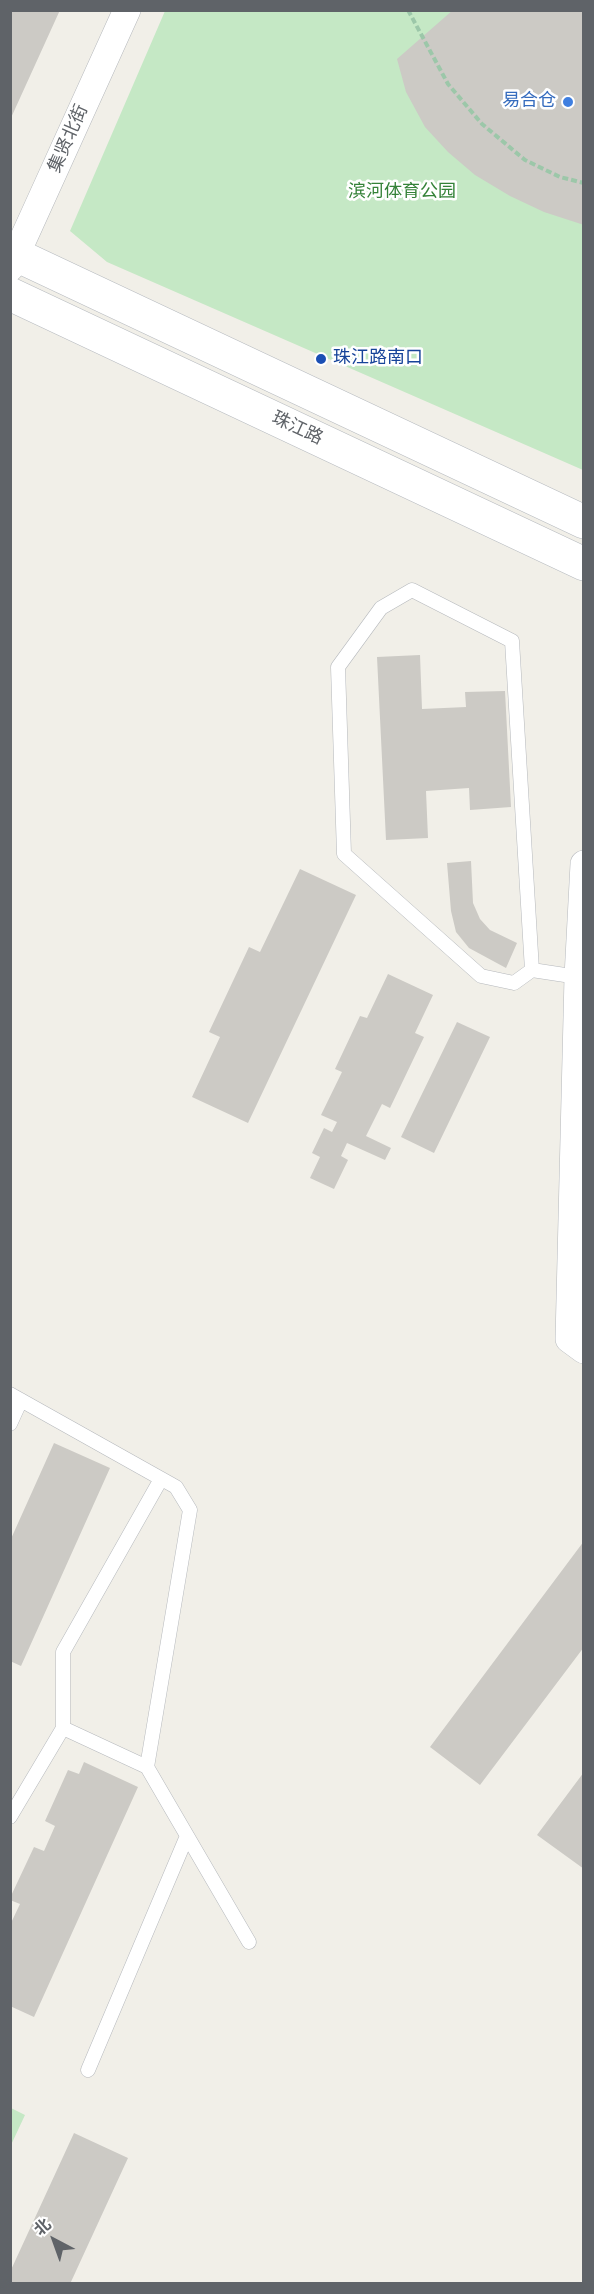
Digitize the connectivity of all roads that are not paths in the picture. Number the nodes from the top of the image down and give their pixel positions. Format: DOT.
graph roads {
  1 [pos="127,10"];
  2 [pos="13,258"];
  3 [pos="10,294"];
  4 [pos="584,522"];
  5 [pos="584,564"];
  6 [pos="584,864"];
  7 [pos="532,970"];
  8 [pos="578,977"];
  9 [pos="584,1350"];
  10 [pos="16,1397"];
  11 [pos="10,1424"];
  12 [pos="161,1479"];
  13 [pos="63,1728"];
  14 [pos="147,1767"];
  15 [pos="10,1817"];
  16 [pos="187,1836"];
  17 [pos="249,1942"];
  18 [pos="88,2070"];
  1 -- 2 [label="street, 集贤北街"];
  2 -- 4 [label="main road"];
  3 -- 5 [label="main road, 珠江路"];
  6 -- 8 [label="street"];
  7 -- 7 [label="lane"];
  7 -- 8 [label="lane"];
  8 -- 9 [label="street"];
  10 -- 11 [label="lane"];
  10 -- 12 [label="lane"];
  12 -- 13 [label="lane"];
  12 -- 14 [label="lane"];
  13 -- 14 [label="lane"];
  13 -- 15 [label="lane"];
  14 -- 16 [label="lane"];
  16 -- 17 [label="lane"];
  16 -- 18 [label="lane"];
}
